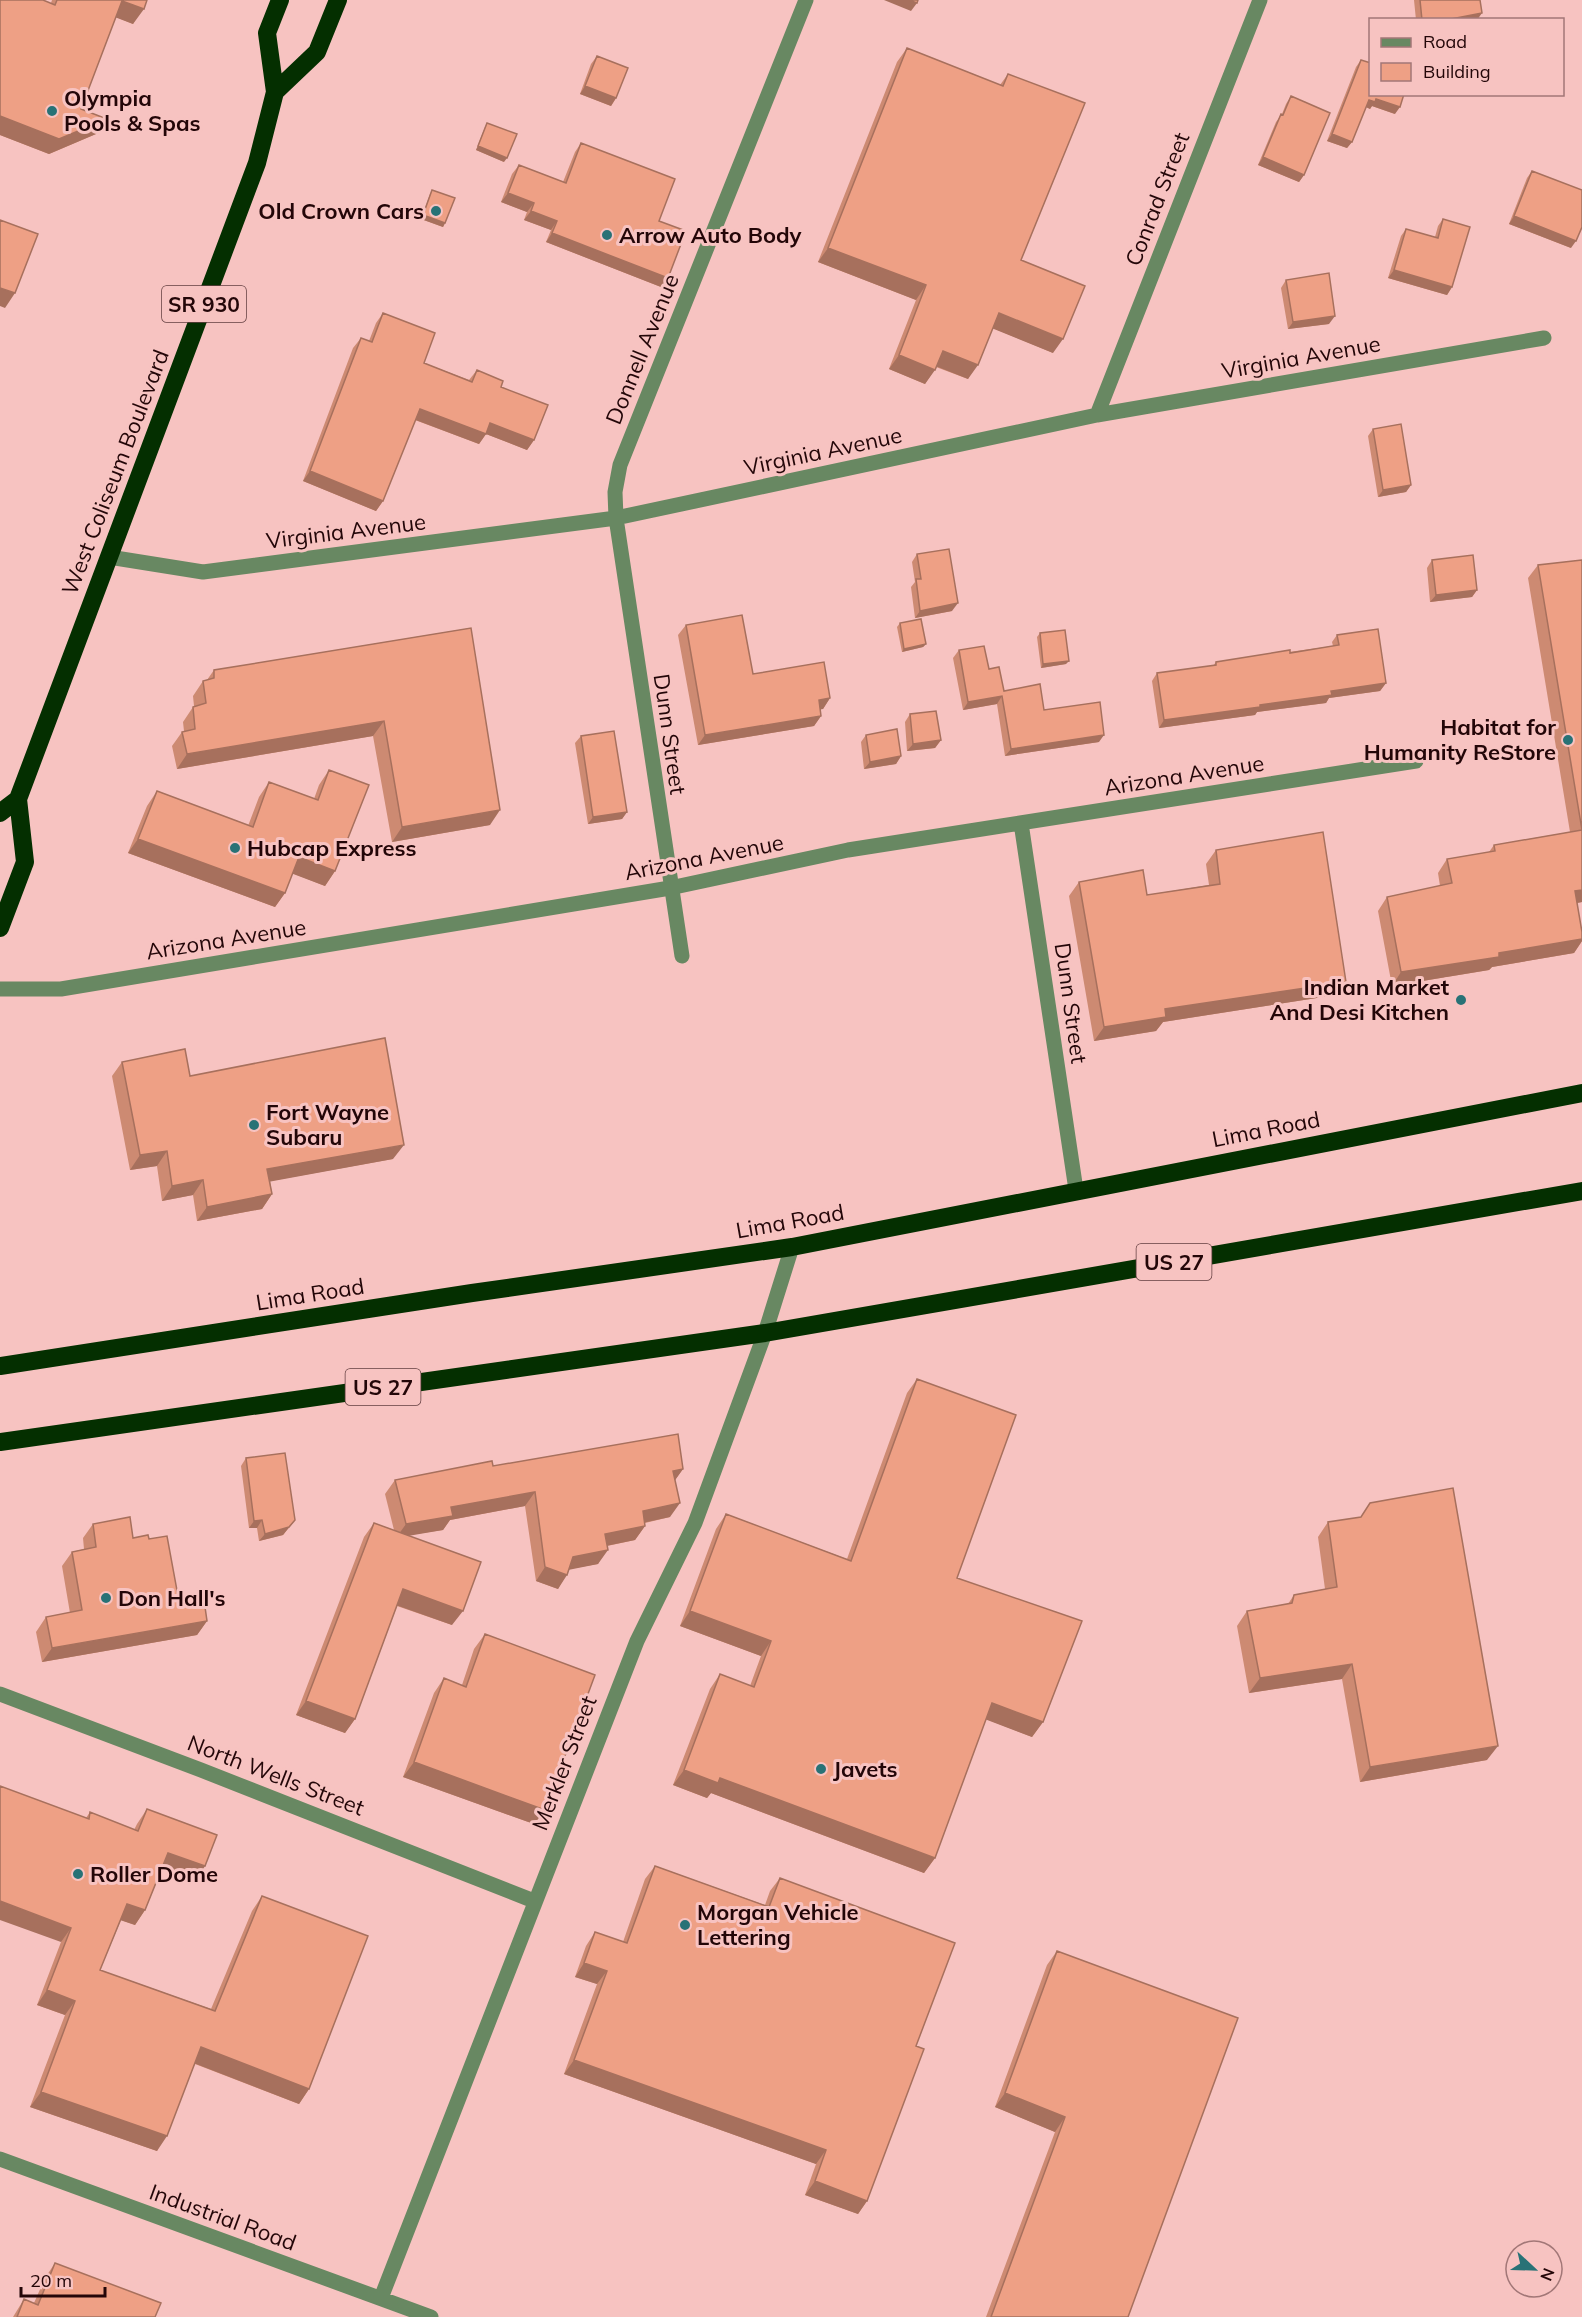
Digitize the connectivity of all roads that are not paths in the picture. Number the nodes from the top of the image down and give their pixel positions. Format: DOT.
graph roads {
  1 [pos="280,0"];
  2 [pos="338,0"];
  3 [pos="806,0"];
  4 [pos="1260,0"];
  5 [pos="275,92"];
  6 [pos="1544,338"];
  7 [pos="1096,415"];
  8 [pos="616,518"];
  9 [pos="109,557"];
  10 [pos="1416,761"];
  11 [pos="18,800"];
  12 [pos="0,813"];
  13 [pos="1022,823"];
  14 [pos="670,888"];
  15 [pos="0,928"];
  16 [pos="682,956"];
  17 [pos="0,989"];
  18 [pos="1582,1093"];
  19 [pos="1076,1190"];
  20 [pos="1582,1191"];
  21 [pos="792,1247"];
  22 [pos="765,1333"];
  23 [pos="0,1354"];
  24 [pos="42,1359"];
  25 [pos="0,1366"];
  26 [pos="0,1442"];
  27 [pos="0,1694"];
  28 [pos="534,1901"];
  29 [pos="0,2159"];
  30 [pos="381,2298"];
  31 [pos="431,2317"];
  1 -- 5 [label="highway, West Coliseum Boulevard / SR 930"];
  2 -- 5 [label="highway"];
  3 -- 8 [label="street, Donnell Avenue"];
  4 -- 7 [label="street, Conrad Street"];
  5 -- 9 [label="highway, West Coliseum Boulevard / SR 930"];
  6 -- 7 [label="street, Virginia Avenue"];
  7 -- 8 [label="street, Virginia Avenue"];
  8 -- 9 [label="street, Virginia Avenue"];
  8 -- 14 [label="street, Dunn Street"];
  9 -- 11 [label="highway, West Coliseum Boulevard / SR 930"];
  10 -- 13 [label="street, Arizona Avenue"];
  11 -- 12 [label="highway"];
  11 -- 15 [label="highway, West Coliseum Boulevard / SR 930"];
  13 -- 14 [label="street, Arizona Avenue"];
  13 -- 19 [label="street, Dunn Street"];
  14 -- 16 [label="street, Dunn Street"];
  14 -- 17 [label="street, Arizona Avenue"];
  18 -- 19 [label="highway, Lima Road"];
  19 -- 21 [label="highway, Lima Road"];
  20 -- 22 [label="highway, US 27"];
  21 -- 22 [label="street, Merkler Street"];
  21 -- 24 [label="highway, Lima Road"];
  22 -- 26 [label="highway, US 27"];
  22 -- 28 [label="street, Merkler Street"];
  23 -- 24 [label="highway"];
  24 -- 25 [label="highway, Lima Road"];
  27 -- 28 [label="street, North Wells Street"];
  28 -- 30 [label="street, Merkler Street"];
  29 -- 30 [label="street, Industrial Road"];
  30 -- 31 [label="street, Industrial Road"];
}
